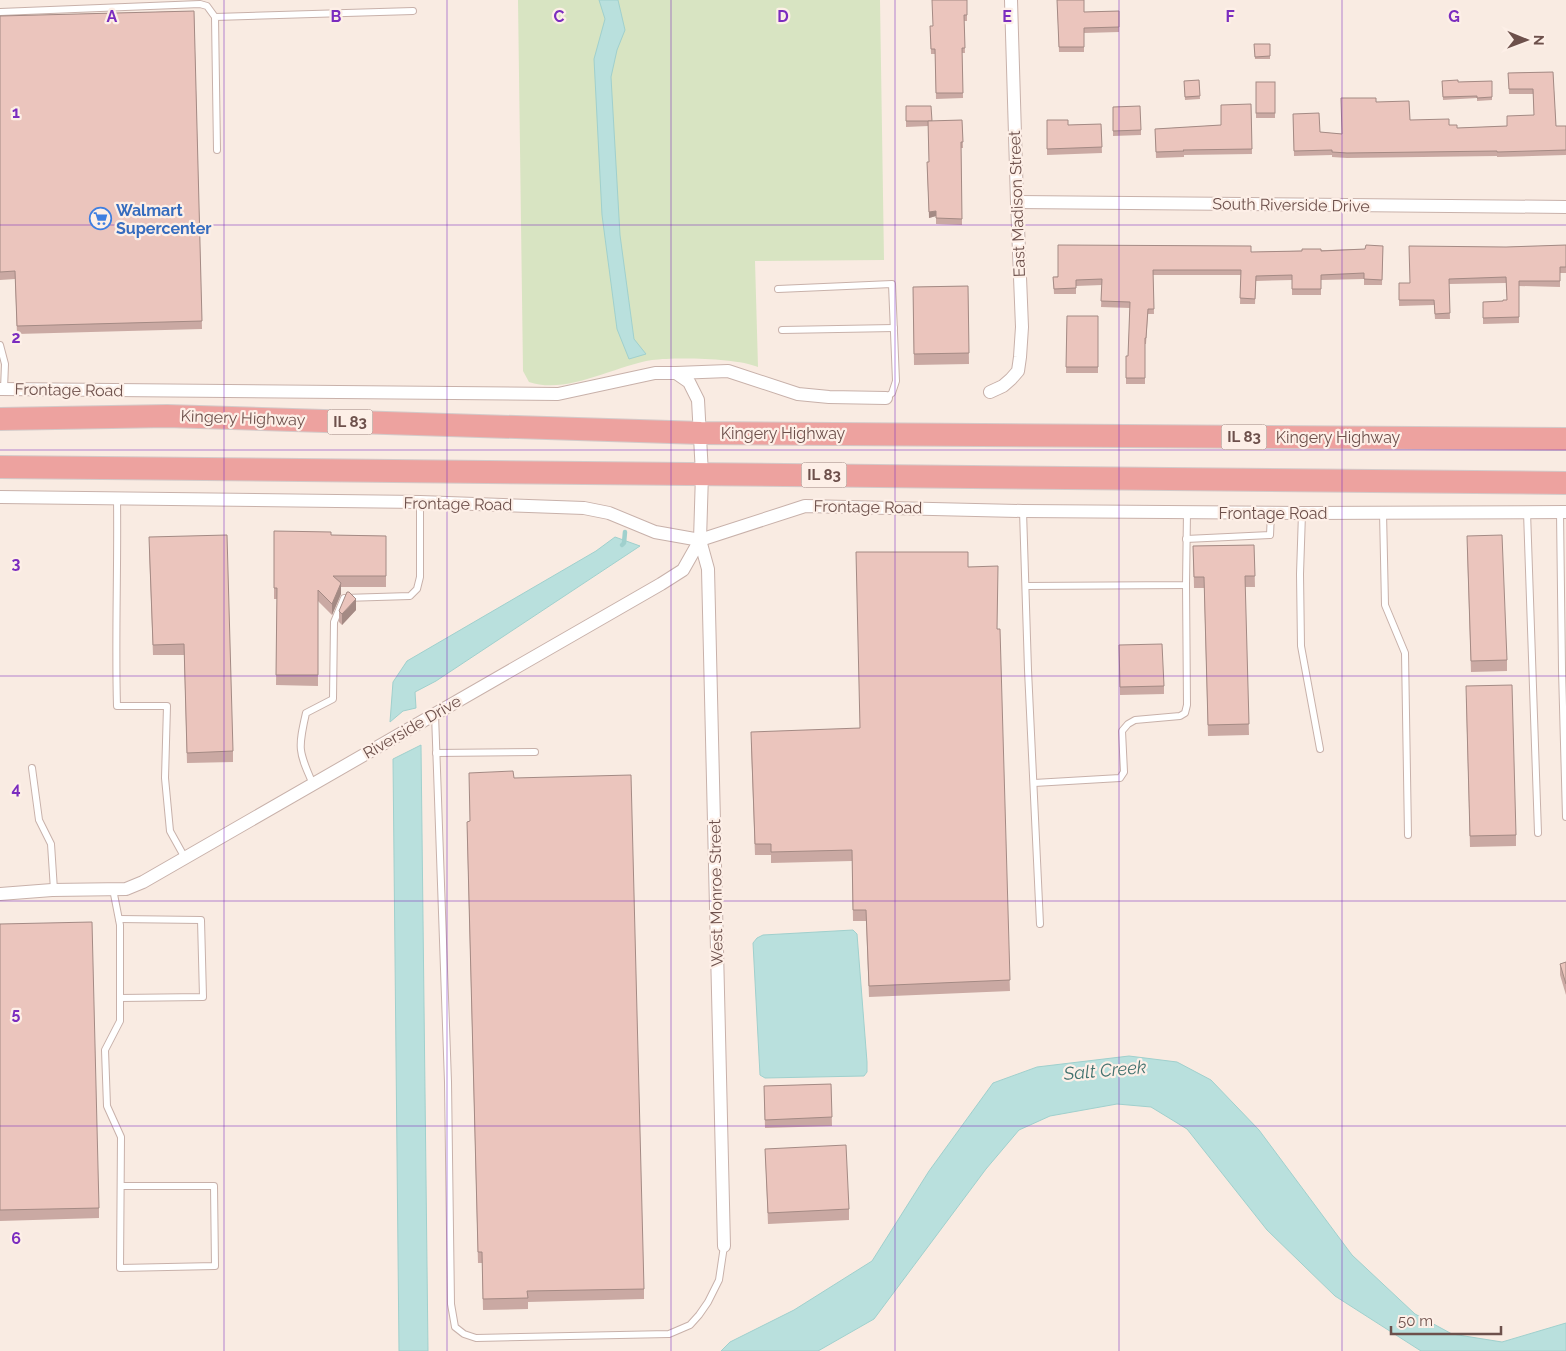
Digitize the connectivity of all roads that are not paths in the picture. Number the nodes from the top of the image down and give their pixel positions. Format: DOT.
graph roads {
  1 [pos="1011,0"];
  2 [pos="413,11"];
  3 [pos="0,12"];
  4 [pos="215,17"];
  5 [pos="217,150"];
  6 [pos="1016,202"];
  7 [pos="1566,207"];
  8 [pos="778,289"];
  9 [pos="894,328"];
  10 [pos="782,330"];
  11 [pos="0,345"];
  12 [pos="676,373"];
  13 [pos="2,389"];
  14 [pos="990,392"];
  15 [pos="886,398"];
  16 [pos="0,419"];
  17 [pos="701,433"];
  18 [pos="1566,439"];
  19 [pos="0,467"];
  20 [pos="702,474"];
  21 [pos="1566,482"];
  22 [pos="0,497"];
  23 [pos="117,499"];
  24 [pos="420,502"];
  25 [pos="1023,511"];
  26 [pos="1187,512"];
  27 [pos="1383,512"];
  28 [pos="1527,512"];
  29 [pos="1563,512"];
  30 [pos="1271,513"];
  31 [pos="1302,513"];
  32 [pos="1186,539"];
  33 [pos="700,540"];
  34 [pos="1563,546"];
  35 [pos="1186,584"];
  36 [pos="1026,586"];
  37 [pos="1564,693"];
  38 [pos="435,714"];
  39 [pos="1320,749"];
  40 [pos="535,752"];
  41 [pos="436,753"];
  42 [pos="32,768"];
  43 [pos="1034,783"];
  44 [pos="313,784"];
  45 [pos="1566,816"];
  46 [pos="1538,833"];
  47 [pos="1408,836"];
  48 [pos="185,858"];
  49 [pos="114,889"];
  50 [pos="54,890"];
  51 [pos="0,894"];
  52 [pos="119,919"];
  53 [pos="1040,924"];
  54 [pos="120,998"];
  55 [pos="121,1186"];
  56 [pos="724,1246"];
  1 -- 6 [label="street, East Madison Street"];
  2 -- 4 [label="lane"];
  3 -- 4 [label="lane"];
  4 -- 5 [label="lane"];
  6 -- 7 [label="street, South Riverside Drive"];
  6 -- 14 [label="street, East Madison Street"];
  8 -- 9 [label="lane"];
  9 -- 10 [label="lane"];
  9 -- 15 [label="lane"];
  11 -- 13 [label="lane"];
  12 -- 13 [label="street, Frontage Road"];
  12 -- 15 [label="street, Frontage Road"];
  12 -- 17 [label="street"];
  16 -- 17 [label="highway, Kingery Highway / IL 83"];
  17 -- 18 [label="highway, Kingery Highway / IL 83"];
  17 -- 20 [label="street, Riverside Drive"];
  19 -- 20 [label="highway, IL 83"];
  20 -- 21 [label="highway, IL 83"];
  20 -- 33 [label="street, Riverside Drive"];
  22 -- 23 [label="street, Frontage Road"];
  23 -- 24 [label="street, Frontage Road"];
  23 -- 48 [label="lane"];
  24 -- 33 [label="street, Frontage Road"];
  24 -- 44 [label="lane"];
  25 -- 26 [label="street, Frontage Road"];
  25 -- 33 [label="street, Frontage Road"];
  25 -- 36 [label="lane"];
  26 -- 30 [label="street, Frontage Road"];
  26 -- 32 [label="lane"];
  27 -- 28 [label="street, Frontage Road"];
  27 -- 31 [label="street, Frontage Road"];
  27 -- 47 [label="lane"];
  28 -- 29 [label="street, Frontage Road"];
  28 -- 46 [label="lane"];
  29 -- 34 [label="lane"];
  30 -- 31 [label="street, Frontage Road"];
  30 -- 32 [label="lane"];
  31 -- 39 [label="lane"];
  32 -- 35 [label="lane"];
  33 -- 38 [label="street, Riverside Drive"];
  33 -- 56 [label="street, West Monroe Street"];
  34 -- 37 [label="lane"];
  35 -- 36 [label="lane"];
  35 -- 43 [label="lane"];
  36 -- 43 [label="lane"];
  37 -- 45 [label="lane"];
  38 -- 41 [label="lane"];
  38 -- 44 [label="street, Riverside Drive"];
  40 -- 41 [label="lane"];
  41 -- 56 [label="lane"];
  42 -- 50 [label="lane"];
  43 -- 53 [label="lane"];
  44 -- 48 [label="street, Riverside Drive"];
  48 -- 49 [label="street, Riverside Drive"];
  49 -- 50 [label="street, Riverside Drive"];
  49 -- 52 [label="lane"];
  50 -- 51 [label="street, Riverside Drive"];
  52 -- 54 [label="lane"];
  52 -- 54 [label="lane"];
  54 -- 55 [label="lane"];
  55 -- 55 [label="lane"];
}
